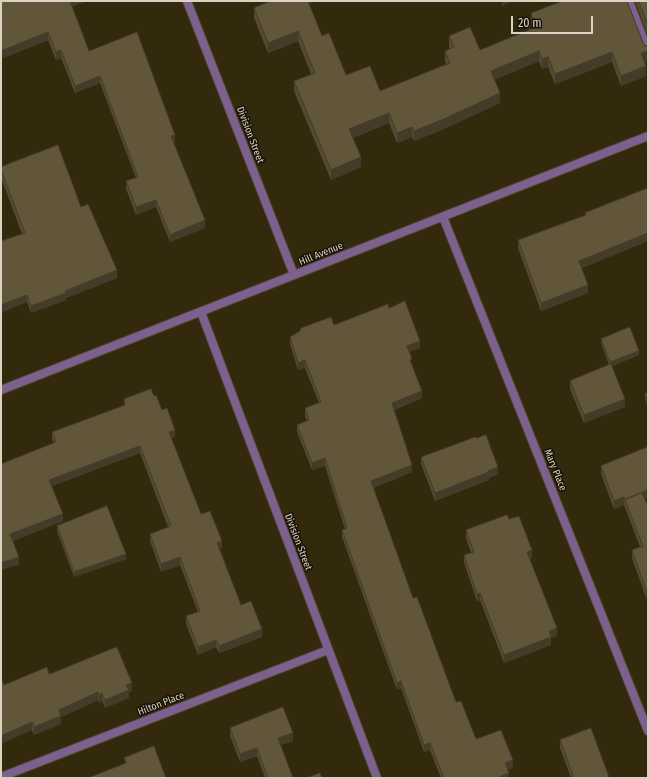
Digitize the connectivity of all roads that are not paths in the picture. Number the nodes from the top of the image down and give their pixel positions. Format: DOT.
graph roads {
  1 [pos="187,1"];
  2 [pos="629,1"];
  3 [pos="648,51"];
  4 [pos="648,136"];
  5 [pos="444,217"];
  6 [pos="294,275"];
  7 [pos="201,312"];
  8 [pos="1,390"];
  9 [pos="328,650"];
  10 [pos="648,730"];
  11 [pos="1,777"];
  12 [pos="377,778"];
  1 -- 6 [label="street, Division Street"];
  2 -- 3 [label="street"];
  4 -- 5 [label="street, Hill Avenue"];
  5 -- 6 [label="street, Hill Avenue"];
  5 -- 10 [label="street, Mary Place"];
  6 -- 7 [label="street, Hill Avenue"];
  7 -- 8 [label="street, Hill Avenue"];
  7 -- 9 [label="street, Division Street"];
  9 -- 11 [label="street, Hilton Place"];
  9 -- 12 [label="street, Division Street"];
}
